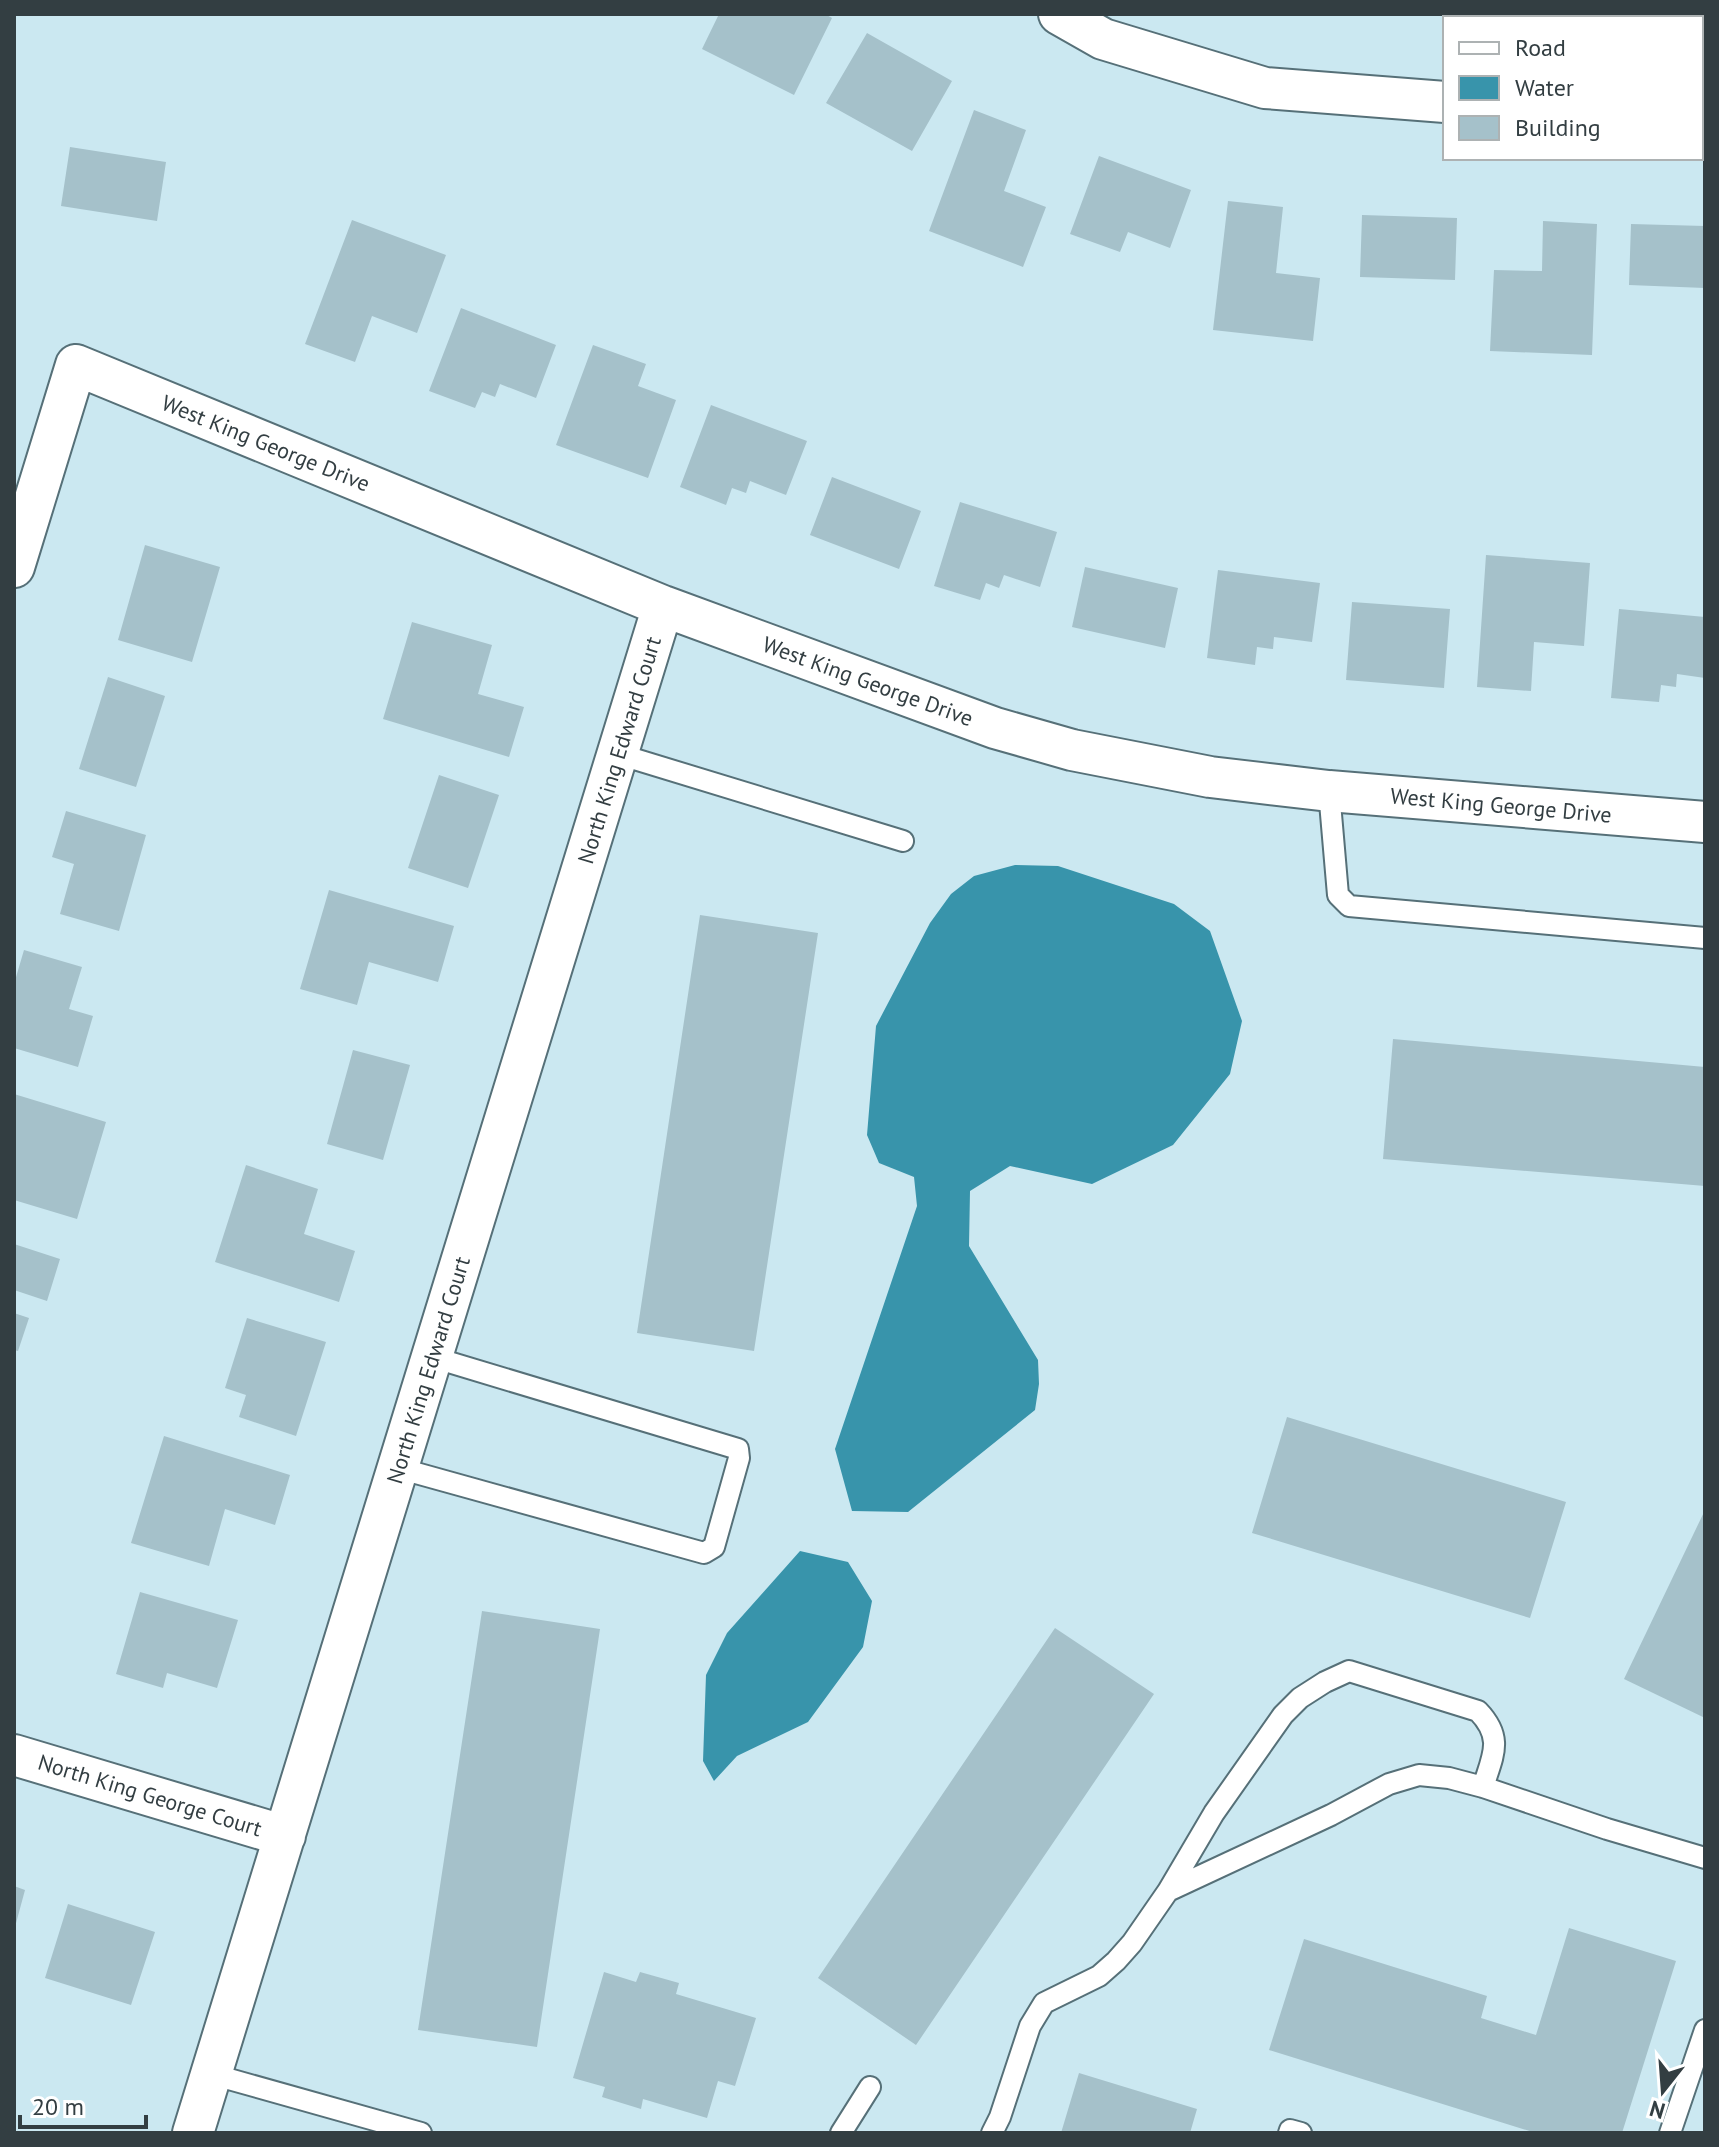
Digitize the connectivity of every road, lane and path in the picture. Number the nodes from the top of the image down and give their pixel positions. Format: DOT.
graph roads {
  1 [pos="1059,14"];
  2 [pos="1443,102"];
  3 [pos="14,567"];
  4 [pos="663,606"];
  5 [pos="618,754"];
  6 [pos="1329,791"];
  7 [pos="1705,822"];
  8 [pos="903,841"];
  9 [pos="1705,938"];
  10 [pos="432,1357"];
  11 [pos="398,1468"];
  12 [pos="14,1755"];
  13 [pos="1483,1787"];
  14 [pos="285,1836"];
  15 [pos="1705,1858"];
  16 [pos="1168,1891"];
  17 [pos="1705,2030"];
  18 [pos="211,2074"];
  19 [pos="870,2087"];
  20 [pos="193,2133"];
  21 [pos="421,2133"];
  22 [pos="841,2133"];
  23 [pos="992,2133"];
  24 [pos="1289,2133"];
  25 [pos="1301,2133"];
  26 [pos="1670,2133"];
  1 -- 2 [label="street"];
  3 -- 4 [label="street, West King George Drive"];
  4 -- 5 [label="street, North King Edward Court"];
  4 -- 6 [label="street, West King George Drive"];
  5 -- 8 [label="lane"];
  5 -- 10 [label="street, North King Edward Court"];
  6 -- 7 [label="street, West King George Drive"];
  6 -- 9 [label="lane"];
  10 -- 11 [label="street, North King Edward Court"];
  10 -- 11 [label="lane"];
  11 -- 14 [label="street, North King Edward Court"];
  12 -- 14 [label="street, North King George Court"];
  13 -- 15 [label="lane"];
  13 -- 16 [label="lane"];
  13 -- 16 [label="lane"];
  14 -- 18 [label="street, North King Edward Court"];
  16 -- 23 [label="lane"];
  17 -- 26 [label="lane"];
  18 -- 20 [label="street, North King Edward Court"];
  18 -- 21 [label="lane"];
  19 -- 22 [label="lane"];
  24 -- 25 [label="lane"];
}
